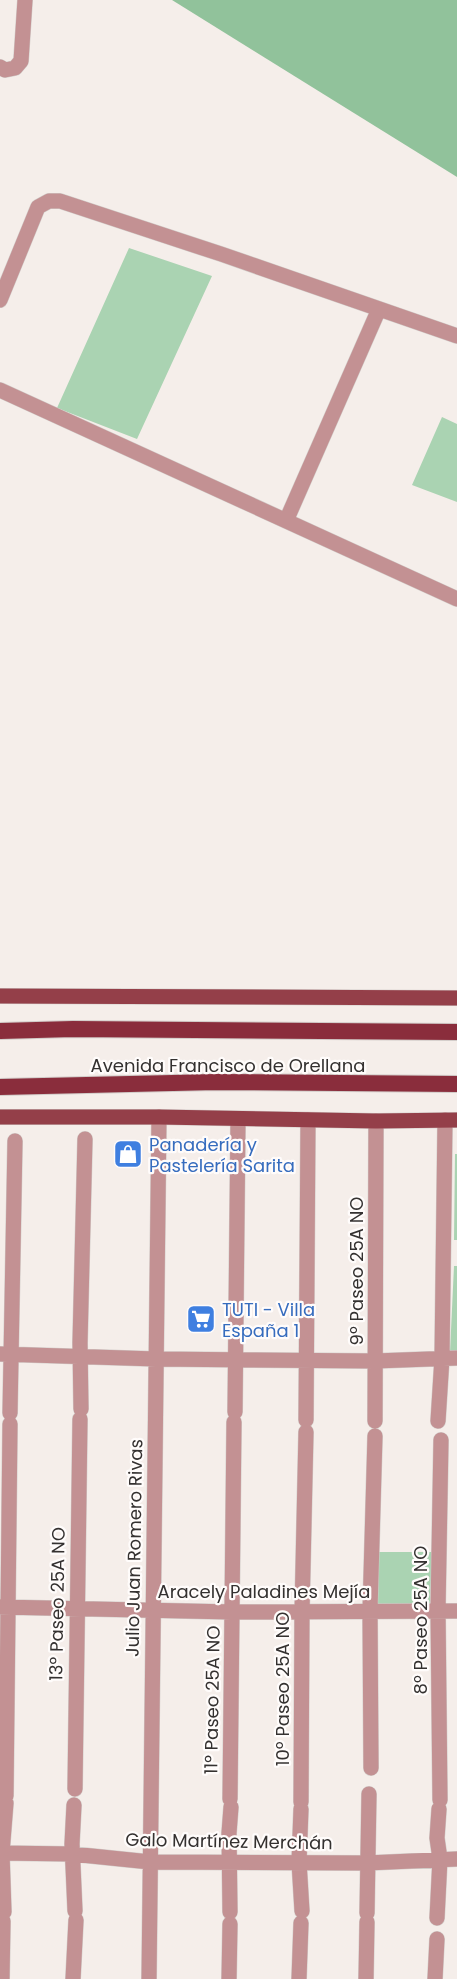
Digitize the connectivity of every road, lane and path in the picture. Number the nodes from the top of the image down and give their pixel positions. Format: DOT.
graph roads {
  1 [pos="25,0"];
  2 [pos="0,67"];
  3 [pos="0,300"];
  4 [pos="379,309"];
  5 [pos="457,336"];
  6 [pos="0,390"];
  7 [pos="286,521"];
  8 [pos="457,599"];
  9 [pos="0,996"];
  10 [pos="457,998"];
  11 [pos="0,1031"];
  12 [pos="457,1032"];
  13 [pos="457,1084"];
  14 [pos="0,1087"];
  15 [pos="0,1117"];
  16 [pos="159,1117"];
  17 [pos="238,1120"];
  18 [pos="308,1120"];
  19 [pos="451,1120"];
  20 [pos="376,1121"];
  21 [pos="85,1139"];
  22 [pos="15,1141"];
  23 [pos="5,1354"];
  24 [pos="81,1357"];
  25 [pos="449,1358"];
  26 [pos="156,1359"];
  27 [pos="235,1360"];
  28 [pos="305,1360"];
  29 [pos="375,1360"];
  30 [pos="438,1421"];
  31 [pos="441,1440"];
  32 [pos="3,1607"];
  33 [pos="76,1607"];
  34 [pos="438,1610"];
  35 [pos="153,1611"];
  36 [pos="370,1611"];
  37 [pos="457,1611"];
  38 [pos="232,1612"];
  39 [pos="302,1612"];
  40 [pos="371,1768"];
  41 [pos="75,1789"];
  42 [pos="369,1794"];
  43 [pos="74,1805"];
  44 [pos="1,1853"];
  45 [pos="72,1854"];
  46 [pos="440,1859"];
  47 [pos="457,1859"];
  48 [pos="229,1861"];
  49 [pos="150,1862"];
  50 [pos="299,1862"];
  51 [pos="367,1863"];
  52 [pos="437,1918"];
  53 [pos="437,1939"];
  54 [pos="2,1979"];
  55 [pos="73,1979"];
  56 [pos="149,1979"];
  57 [pos="228,1979"];
  58 [pos="299,1979"];
  59 [pos="366,1979"];
  60 [pos="435,1979"];
  1 -- 2 [label="street"];
  3 -- 4 [label="street"];
  4 -- 5 [label="street"];
  4 -- 7 [label="street"];
  6 -- 7 [label="street"];
  7 -- 8 [label="street"];
  9 -- 10 [label="main road"];
  11 -- 12 [label="highway, Avenida Francisco de Orellana"];
  13 -- 14 [label="highway, Avenida Francisco de Orellana"];
  15 -- 16 [label="main road"];
  16 -- 17 [label="main road"];
  16 -- 26 [label="street, Julio Juan Romero Rivas"];
  17 -- 18 [label="main road"];
  17 -- 27 [label="street, 11º Paseo 25A NO"];
  18 -- 20 [label="main road"];
  18 -- 28 [label="street, 10º Paseo 25A NO"];
  19 -- 20 [label="main road"];
  19 -- 25 [label="street"];
  20 -- 29 [label="street, 9º Paseo 25A NO"];
  21 -- 24 [label="street, 13º Paseo 25A NO"];
  22 -- 23 [label="street"];
  23 -- 24 [label="street"];
  23 -- 32 [label="street"];
  24 -- 26 [label="street"];
  24 -- 33 [label="street, 13º Paseo 25A NO"];
  25 -- 29 [label="street"];
  25 -- 30 [label="street"];
  26 -- 27 [label="street"];
  26 -- 35 [label="street, Julio Juan Romero Rivas"];
  27 -- 28 [label="street"];
  27 -- 38 [label="street, 11º Paseo 25A NO"];
  28 -- 29 [label="street"];
  28 -- 39 [label="street, 10º Paseo 25A NO"];
  29 -- 36 [label="street, 9º Paseo 25A NO"];
  31 -- 34 [label="street, 8º Paseo 25A NO"];
  32 -- 33 [label="street, Aracely Paladines Mejía"];
  32 -- 44 [label="street"];
  33 -- 35 [label="street, Aracely Paladines Mejía"];
  33 -- 41 [label="street, 13º Paseo 25A NO"];
  34 -- 36 [label="street, Aracely Paladines Mejía"];
  34 -- 37 [label="street, Aracely Paladines Mejía"];
  34 -- 46 [label="street, 8º Paseo 25A NO"];
  35 -- 38 [label="street, Aracely Paladines Mejía"];
  35 -- 49 [label="street, Julio Juan Romero Rivas"];
  36 -- 39 [label="street, Aracely Paladines Mejía"];
  36 -- 40 [label="street, 9º Paseo 25A NO"];
  38 -- 39 [label="street, Aracely Paladines Mejía"];
  38 -- 48 [label="street, 11º Paseo 25A NO"];
  39 -- 50 [label="street, 10º Paseo 25A NO"];
  42 -- 51 [label="street"];
  43 -- 45 [label="street"];
  44 -- 45 [label="street, Galo Martínez Merchán"];
  44 -- 54 [label="street"];
  45 -- 49 [label="street, Galo Martínez Merchán"];
  45 -- 55 [label="street"];
  46 -- 47 [label="street, Galo Martínez Merchán"];
  46 -- 51 [label="street, Galo Martínez Merchán"];
  46 -- 52 [label="street, 8º Paseo 25A NO"];
  48 -- 49 [label="street, Galo Martínez Merchán"];
  48 -- 50 [label="street, Galo Martínez Merchán"];
  48 -- 57 [label="street, 11º Paseo 25A NO"];
  49 -- 56 [label="street, Julio Juan Romero Rivas"];
  50 -- 51 [label="street, Galo Martínez Merchán"];
  50 -- 58 [label="street, 10º Paseo 25A NO"];
  51 -- 59 [label="street"];
  53 -- 60 [label="street"];
}
